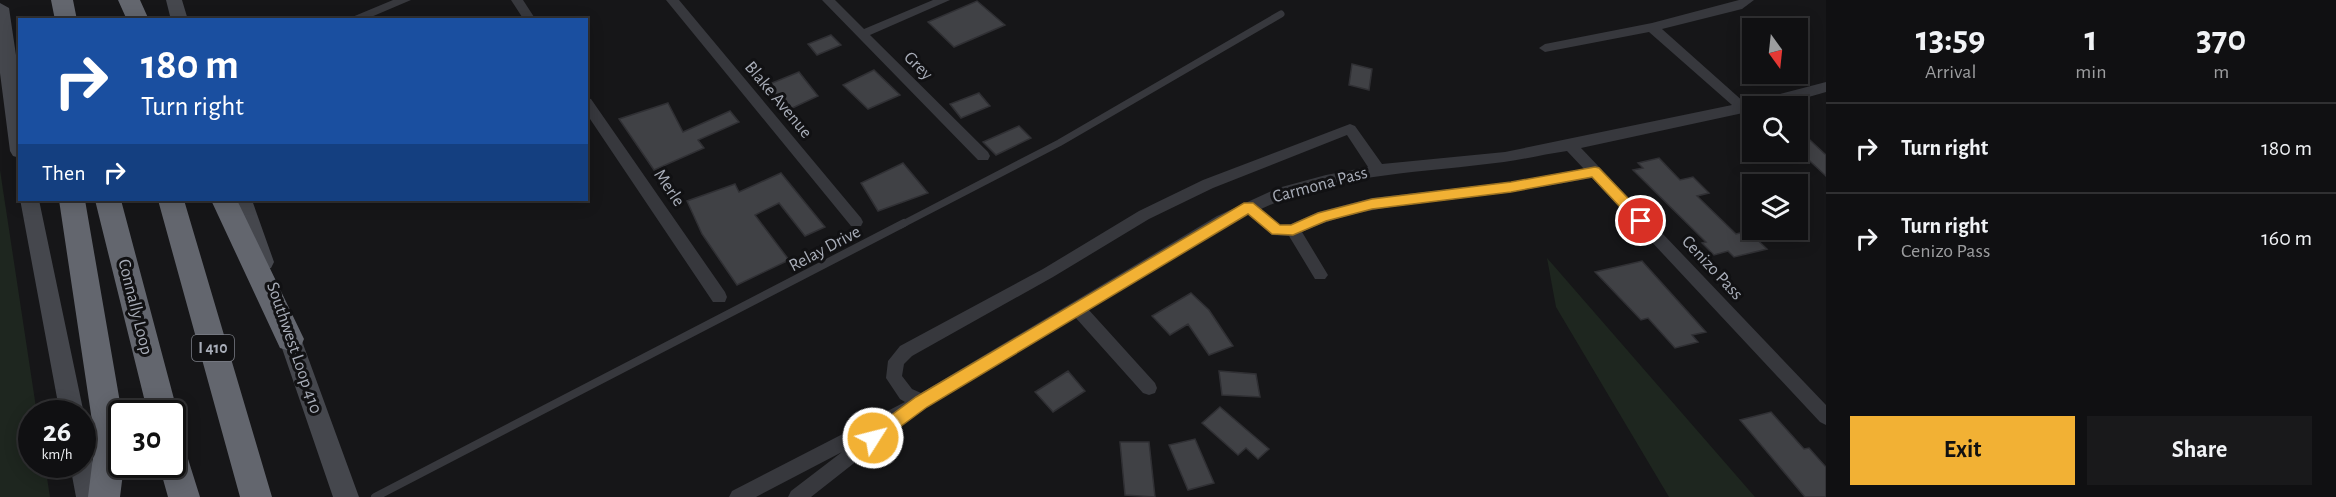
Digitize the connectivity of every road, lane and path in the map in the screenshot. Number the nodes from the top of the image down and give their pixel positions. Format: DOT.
graph roads {
  1 [pos="62,0"];
  2 [pos="114,0"];
  3 [pos="129,0"];
  4 [pos="174,0"];
  5 [pos="405,0"];
  6 [pos="517,0"];
  7 [pos="672,0"];
  8 [pos="828,0"];
  9 [pos="944,0"];
  10 [pos="1748,0"];
  11 [pos="0,8"];
  12 [pos="1281,14"];
  13 [pos="66,18"];
  14 [pos="118,18"];
  15 [pos="137,18"];
  16 [pos="179,18"];
  17 [pos="356,18"];
  18 [pos="529,18"];
  19 [pos="1652,27"];
  20 [pos="862,34"];
  21 [pos="1545,48"];
  22 [pos="1826,87"];
  23 [pos="1790,96"];
  24 [pos="588,105"];
  25 [pos="1742,107"];
  26 [pos="1742,108"];
  27 [pos="18,137"];
  28 [pos="1570,145"];
  29 [pos="983,156"];
  30 [pos="1378,170"];
  31 [pos="1595,172"];
  32 [pos="29,201"];
  33 [pos="72,201"];
  34 [pos="108,201"];
  35 [pos="171,201"];
  36 [pos="224,201"];
  37 [pos="242,201"];
  38 [pos="1249,207"];
  39 [pos="856,222"];
  40 [pos="1293,230"];
  41 [pos="1320,275"];
  42 [pos="719,297"];
  43 [pos="1077,308"];
  44 [pos="290,339"];
  45 [pos="1149,388"];
  46 [pos="69,400"];
  47 [pos="159,400"];
  48 [pos="921,402"];
  49 [pos="1826,417"];
  50 [pos="85,478"];
  51 [pos="179,478"];
  52 [pos="89,497"];
  53 [pos="104,497"];
  54 [pos="184,497"];
  55 [pos="256,497"];
  56 [pos="346,497"];
  57 [pos="375,497"];
  58 [pos="738,497"];
  59 [pos="797,497"];
  1 -- 13 [label="highway"];
  2 -- 14 [label="highway"];
  3 -- 15 [label="highway"];
  4 -- 16 [label="main road"];
  5 -- 17 [label="street"];
  6 -- 18 [label="street"];
  7 -- 39 [label="street, Blake Avenue"];
  8 -- 20 [label="street, Grey"];
  9 -- 20 [label="street"];
  10 -- 19 [label="street"];
  11 -- 27 [label="main road"];
  12 -- 57 [label="lane, Relay Drive"];
  19 -- 21 [label="street"];
  19 -- 25 [label="street"];
  20 -- 29 [label="street, Grey"];
  22 -- 23 [label="street, Carmona Pass"];
  24 -- 42 [label="street, Merle"];
  26 -- 28 [label="street, Carmona Pass"];
  28 -- 30 [label="street, Carmona Pass"];
  28 -- 31 [label="street, Cenizo Pass"];
  30 -- 38 [label="street, Carmona Pass"];
  30 -- 48 [label="street, Carmona Pass"];
  31 -- 40 [label="street"];
  31 -- 49 [label="street, Cenizo Pass"];
  32 -- 46 [label="main road"];
  33 -- 53 [label="highway"];
  34 -- 47 [label="highway, Connally Loop"];
  35 -- 55 [label="highway, I 410"];
  36 -- 44 [label="highway"];
  37 -- 44 [label="main road, Southwest Loop 410"];
  38 -- 40 [label="street"];
  38 -- 43 [label="street, Carmona Pass"];
  40 -- 41 [label="street"];
  43 -- 45 [label="street"];
  43 -- 48 [label="street, Carmona Pass"];
  44 -- 56 [label="main road, Southwest Loop 410"];
  48 -- 58 [label="street, Carmona Pass"];
  48 -- 59 [label="street, Carmona Pass"];
  50 -- 52 [label="main road"];
  51 -- 54 [label="highway"];
}
